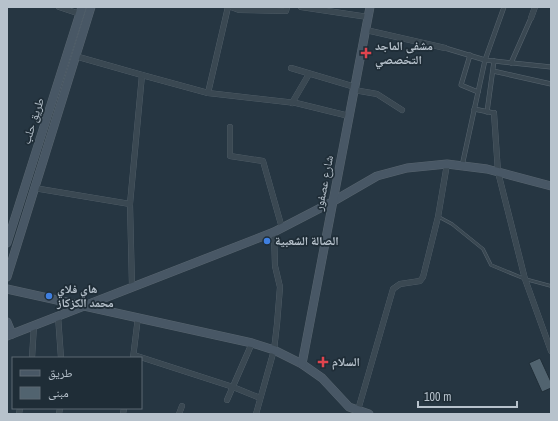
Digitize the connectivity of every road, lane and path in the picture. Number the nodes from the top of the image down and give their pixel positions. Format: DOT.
graph roads {
  1 [pos="59,7"];
  2 [pos="91,7"];
  3 [pos="229,7"];
  4 [pos="287,7"];
  5 [pos="305,7"];
  6 [pos="370,7"];
  7 [pos="504,7"];
  8 [pos="535,7"];
  9 [pos="81,10"];
  10 [pos="368,17"];
  11 [pos="531,18"];
  12 [pos="366,30"];
  13 [pos="445,48"];
  14 [pos="470,55"];
  15 [pos="75,56"];
  16 [pos="486,60"];
  17 [pos="494,61"];
  18 [pos="511,63"];
  19 [pos="551,67"];
  20 [pos="291,68"];
  21 [pos="493,71"];
  22 [pos="309,74"];
  23 [pos="142,75"];
  24 [pos="551,84"];
  25 [pos="354,88"];
  26 [pos="478,92"];
  27 [pos="208,93"];
  28 [pos="292,103"];
  29 [pos="474,109"];
  30 [pos="402,110"];
  31 [pos="487,112"];
  32 [pos="494,113"];
  33 [pos="349,116"];
  34 [pos="230,127"];
  35 [pos="447,164"];
  36 [pos="462,166"];
  37 [pos="498,172"];
  38 [pos="551,186"];
  39 [pos="34,188"];
  40 [pos="332,202"];
  41 [pos="130,204"];
  42 [pos="438,217"];
  43 [pos="9,227"];
  44 [pos="282,228"];
  45 [pos="274,232"];
  46 [pos="7,243"];
  47 [pos="7,277"];
  48 [pos="525,279"];
  49 [pos="132,286"];
  50 [pos="551,286"];
  51 [pos="7,289"];
  52 [pos="82,306"];
  53 [pos="58,316"];
  54 [pos="138,317"];
  55 [pos="7,322"];
  56 [pos="34,325"];
  57 [pos="9,335"];
  58 [pos="252,343"];
  59 [pos="274,350"];
  60 [pos="551,351"];
  61 [pos="134,356"];
  62 [pos="32,357"];
  63 [pos="61,357"];
  64 [pos="142,359"];
  65 [pos="302,364"];
  66 [pos="233,387"];
  67 [pos="260,398"];
  68 [pos="227,400"];
  69 [pos="182,406"];
  70 [pos="358,410"];
  71 [pos="179,414"];
  72 [pos="256,414"];
  73 [pos="369,414"];
  1 -- 9 [label="street"];
  2 -- 15 [label="main road"];
  3 -- 4 [label="street"];
  3 -- 27 [label="street"];
  5 -- 10 [label="street"];
  6 -- 10 [label="main road, شارع عصفور"];
  7 -- 16 [label="street"];
  8 -- 11 [label="street"];
  9 -- 43 [label="main road, طريق حلب"];
  10 -- 12 [label="main road, شارع عصفور"];
  11 -- 18 [label="street"];
  12 -- 13 [label="street"];
  12 -- 25 [label="main road, شارع عصفور"];
  13 -- 14 [label="street"];
  14 -- 16 [label="street"];
  14 -- 26 [label="street"];
  15 -- 23 [label="street"];
  15 -- 39 [label="main road"];
  16 -- 17 [label="street"];
  16 -- 26 [label="street"];
  17 -- 18 [label="street"];
  17 -- 21 [label="street"];
  18 -- 19 [label="street"];
  20 -- 22 [label="street"];
  21 -- 24 [label="street"];
  21 -- 31 [label="street"];
  22 -- 25 [label="street"];
  22 -- 28 [label="street"];
  23 -- 27 [label="street"];
  23 -- 41 [label="street"];
  25 -- 30 [label="street"];
  25 -- 33 [label="main road, شارع عصفور"];
  26 -- 29 [label="street"];
  27 -- 28 [label="street"];
  28 -- 33 [label="street"];
  29 -- 31 [label="street"];
  29 -- 36 [label="street"];
  31 -- 32 [label="street"];
  32 -- 37 [label="street"];
  33 -- 40 [label="main road, شارع عصفور"];
  34 -- 44 [label="street"];
  35 -- 36 [label="main road"];
  35 -- 40 [label="main road"];
  35 -- 42 [label="street"];
  36 -- 37 [label="main road"];
  37 -- 38 [label="main road"];
  37 -- 48 [label="street"];
  39 -- 41 [label="street"];
  39 -- 47 [label="main road"];
  40 -- 44 [label="main road"];
  40 -- 65 [label="main road, شارع عصفور"];
  41 -- 49 [label="street"];
  42 -- 48 [label="lane"];
  42 -- 70 [label="street"];
  43 -- 46 [label="main road, طريق حلب"];
  44 -- 45 [label="main road"];
  45 -- 49 [label="main road"];
  45 -- 59 [label="street"];
  48 -- 50 [label="lane"];
  48 -- 60 [label="street"];
  49 -- 52 [label="main road"];
  51 -- 52 [label="main road"];
  52 -- 53 [label="main road"];
  52 -- 54 [label="main road"];
  53 -- 56 [label="main road"];
  53 -- 63 [label="street"];
  54 -- 58 [label="main road"];
  54 -- 61 [label="street"];
  55 -- 57 [label="main road"];
  56 -- 57 [label="main road"];
  56 -- 62 [label="street"];
  58 -- 59 [label="main road"];
  58 -- 66 [label="street"];
  59 -- 65 [label="main road"];
  59 -- 67 [label="street"];
  64 -- 66 [label="street"];
  65 -- 70 [label="main road"];
  66 -- 67 [label="street"];
  66 -- 68 [label="street"];
  67 -- 72 [label="street"];
  69 -- 71 [label="street"];
  70 -- 73 [label="main road"];
}
